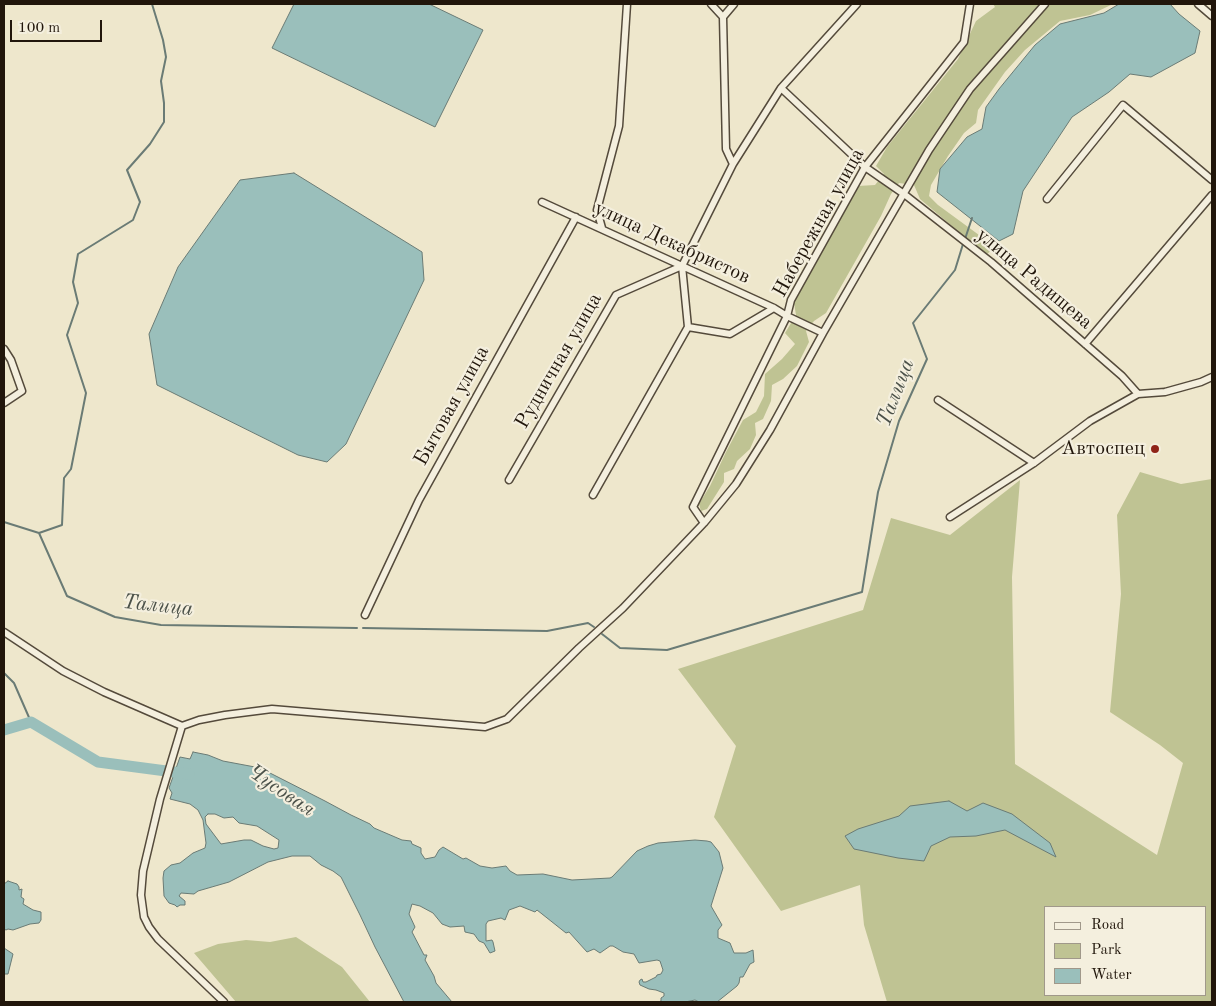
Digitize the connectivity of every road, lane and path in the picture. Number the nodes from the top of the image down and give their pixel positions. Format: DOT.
graph roads {
  1 [pos="627,4"];
  2 [pos="711,4"];
  3 [pos="734,4"];
  4 [pos="856,4"];
  5 [pos="970,4"];
  6 [pos="1045,4"];
  7 [pos="1198,4"];
  8 [pos="1212,16"];
  9 [pos="723,18"];
  10 [pos="781,88"];
  11 [pos="733,164"];
  12 [pos="865,167"];
  13 [pos="1212,180"];
  14 [pos="904,194"];
  15 [pos="1212,195"];
  16 [pos="1047,198"];
  17 [pos="542,202"];
  18 [pos="576,217"];
  19 [pos="602,228"];
  20 [pos="682,266"];
  21 [pos="774,308"];
  22 [pos="787,316"];
  23 [pos="688,327"];
  24 [pos="823,332"];
  25 [pos="1085,344"];
  26 [pos="4,349"];
  27 [pos="1212,377"];
  28 [pos="1138,394"];
  29 [pos="938,400"];
  30 [pos="4,403"];
  31 [pos="1034,463"];
  32 [pos="508,480"];
  33 [pos="593,495"];
  34 [pos="950,517"];
  35 [pos="704,523"];
  36 [pos="365,615"];
  37 [pos="4,632"];
  38 [pos="182,726"];
  39 [pos="224,1002"];
  1 -- 19 [label="street"];
  2 -- 9 [label="street"];
  3 -- 9 [label="street"];
  4 -- 10 [label="street"];
  5 -- 12 [label="street, Набережная улица"];
  6 -- 14 [label="street"];
  7 -- 8 [label="street"];
  9 -- 11 [label="street"];
  10 -- 11 [label="street"];
  10 -- 12 [label="street, улица Радищева"];
  11 -- 20 [label="street"];
  12 -- 14 [label="street, улица Радищева"];
  12 -- 22 [label="street, Набережная улица"];
  13 -- 16 [label="street"];
  14 -- 24 [label="street"];
  14 -- 25 [label="street, улица Радищева"];
  15 -- 25 [label="street"];
  17 -- 18 [label="street, улица Декабристов"];
  18 -- 19 [label="street, улица Декабристов"];
  18 -- 36 [label="street, Бытовая улица"];
  19 -- 20 [label="street, улица Декабристов"];
  20 -- 21 [label="street, улица Декабристов"];
  20 -- 23 [label="street"];
  20 -- 32 [label="street, Рудничная улица"];
  21 -- 22 [label="street, улица Декабристов"];
  21 -- 23 [label="street"];
  22 -- 24 [label="street, улица Декабристов"];
  22 -- 35 [label="street, Набережная улица"];
  23 -- 33 [label="street"];
  24 -- 35 [label="street"];
  25 -- 28 [label="street, улица Радищева"];
  26 -- 30 [label="street"];
  27 -- 28 [label="street"];
  28 -- 31 [label="street"];
  29 -- 31 [label="street"];
  31 -- 34 [label="street"];
  35 -- 38 [label="street"];
  37 -- 38 [label="street"];
  38 -- 39 [label="street"];
}
